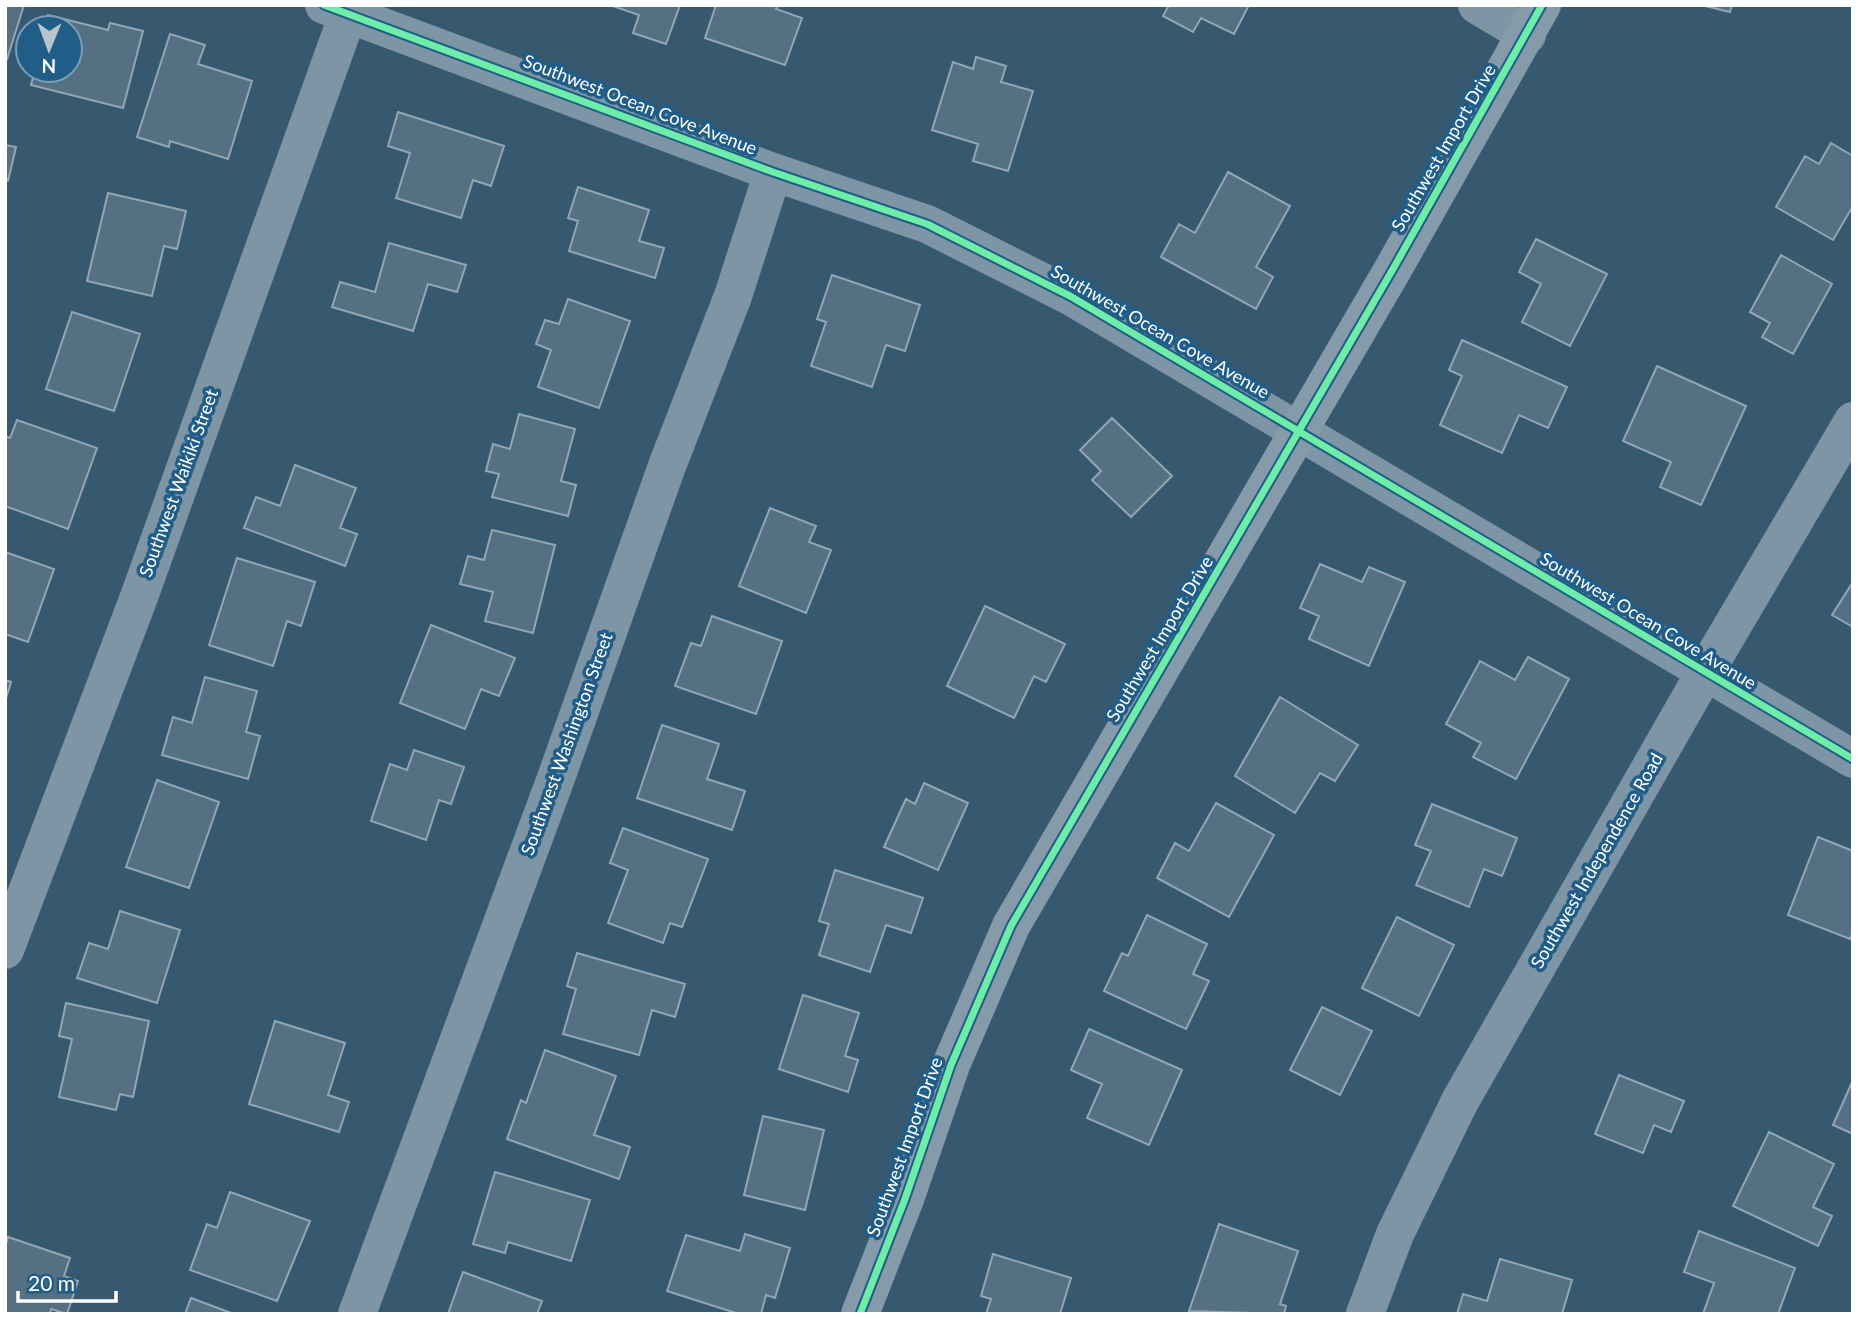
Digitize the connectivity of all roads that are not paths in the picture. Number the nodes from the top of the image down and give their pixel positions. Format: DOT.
graph roads {
  1 [pos="1478,5"];
  2 [pos="336,10"];
  3 [pos="1534,20"];
  4 [pos="774,172"];
  5 [pos="1853,421"];
  6 [pos="1299,429"];
  7 [pos="1704,674"];
  8 [pos="1853,760"];
  9 [pos="5,950"];
  10 [pos="357,1314"];
  11 [pos="860,1314"];
  12 [pos="1365,1314"];
  1 -- 3 [label="street"];
  2 -- 4 [label="street, Southwest Ocean Cove Avenue"];
  2 -- 9 [label="street, Southwest Waikiki Street"];
  3 -- 6 [label="street, Southwest Import Drive"];
  4 -- 6 [label="street, Southwest Ocean Cove Avenue"];
  4 -- 10 [label="street, Southwest Washington Street"];
  5 -- 7 [label="street, Southwest Independence Road"];
  6 -- 7 [label="street, Southwest Ocean Cove Avenue"];
  6 -- 11 [label="street, Southwest Import Drive"];
  7 -- 8 [label="street, Southwest Ocean Cove Avenue"];
  7 -- 12 [label="street, Southwest Independence Road"];
}
